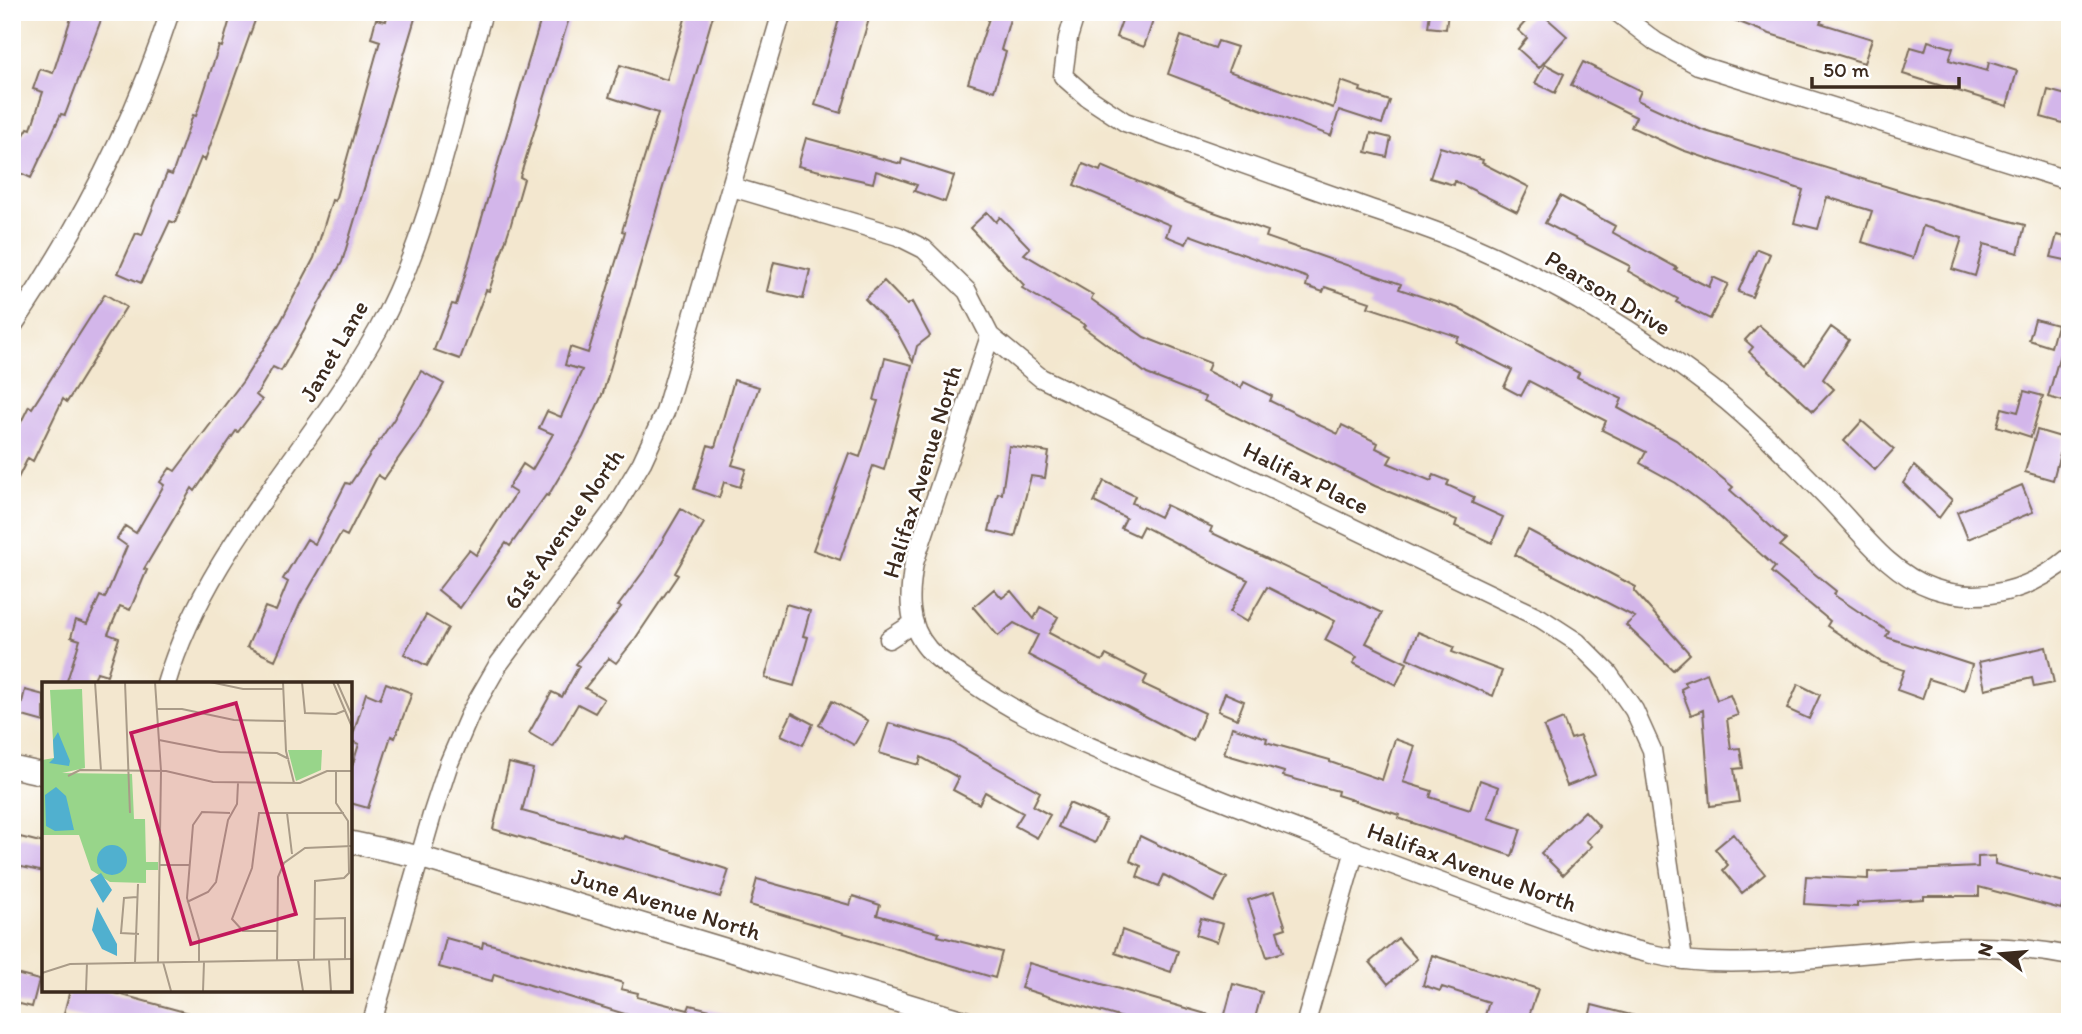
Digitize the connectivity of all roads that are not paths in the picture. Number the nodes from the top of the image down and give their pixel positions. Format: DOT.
graph roads {
  1 [pos="170,12"];
  2 [pos="483,12"];
  3 [pos="782,12"];
  4 [pos="1076,12"];
  5 [pos="1617,12"];
  6 [pos="2070,181"];
  7 [pos="733,187"];
  8 [pos="12,327"];
  9 [pos="990,336"];
  10 [pos="2070,557"];
  11 [pos="914,623"];
  12 [pos="889,639"];
  13 [pos="167,682"];
  14 [pos="12,767"];
  15 [pos="42,774"];
  16 [pos="352,842"];
  17 [pos="1355,850"];
  18 [pos="420,857"];
  19 [pos="2070,956"];
  20 [pos="1683,960"];
  21 [pos="373,1022"];
  22 [pos="966,1022"];
  23 [pos="1306,1022"];
  1 -- 8 [label="street"];
  2 -- 13 [label="street, Janet Lane"];
  3 -- 7 [label="street, 61st Avenue North"];
  4 -- 10 [label="street, Pearson Drive"];
  5 -- 6 [label="street"];
  7 -- 9 [label="street, Halifax Place"];
  7 -- 18 [label="street, 61st Avenue North"];
  9 -- 11 [label="street, Halifax Avenue North"];
  9 -- 20 [label="street, Halifax Place"];
  11 -- 12 [label="street"];
  11 -- 17 [label="street, Halifax Avenue North"];
  14 -- 15 [label="street"];
  16 -- 18 [label="street, June Avenue North"];
  17 -- 20 [label="street, Halifax Avenue North"];
  17 -- 23 [label="street"];
  18 -- 21 [label="street, 61st Avenue North"];
  18 -- 22 [label="street, June Avenue North"];
  19 -- 20 [label="street, Halifax Avenue North"];
}
